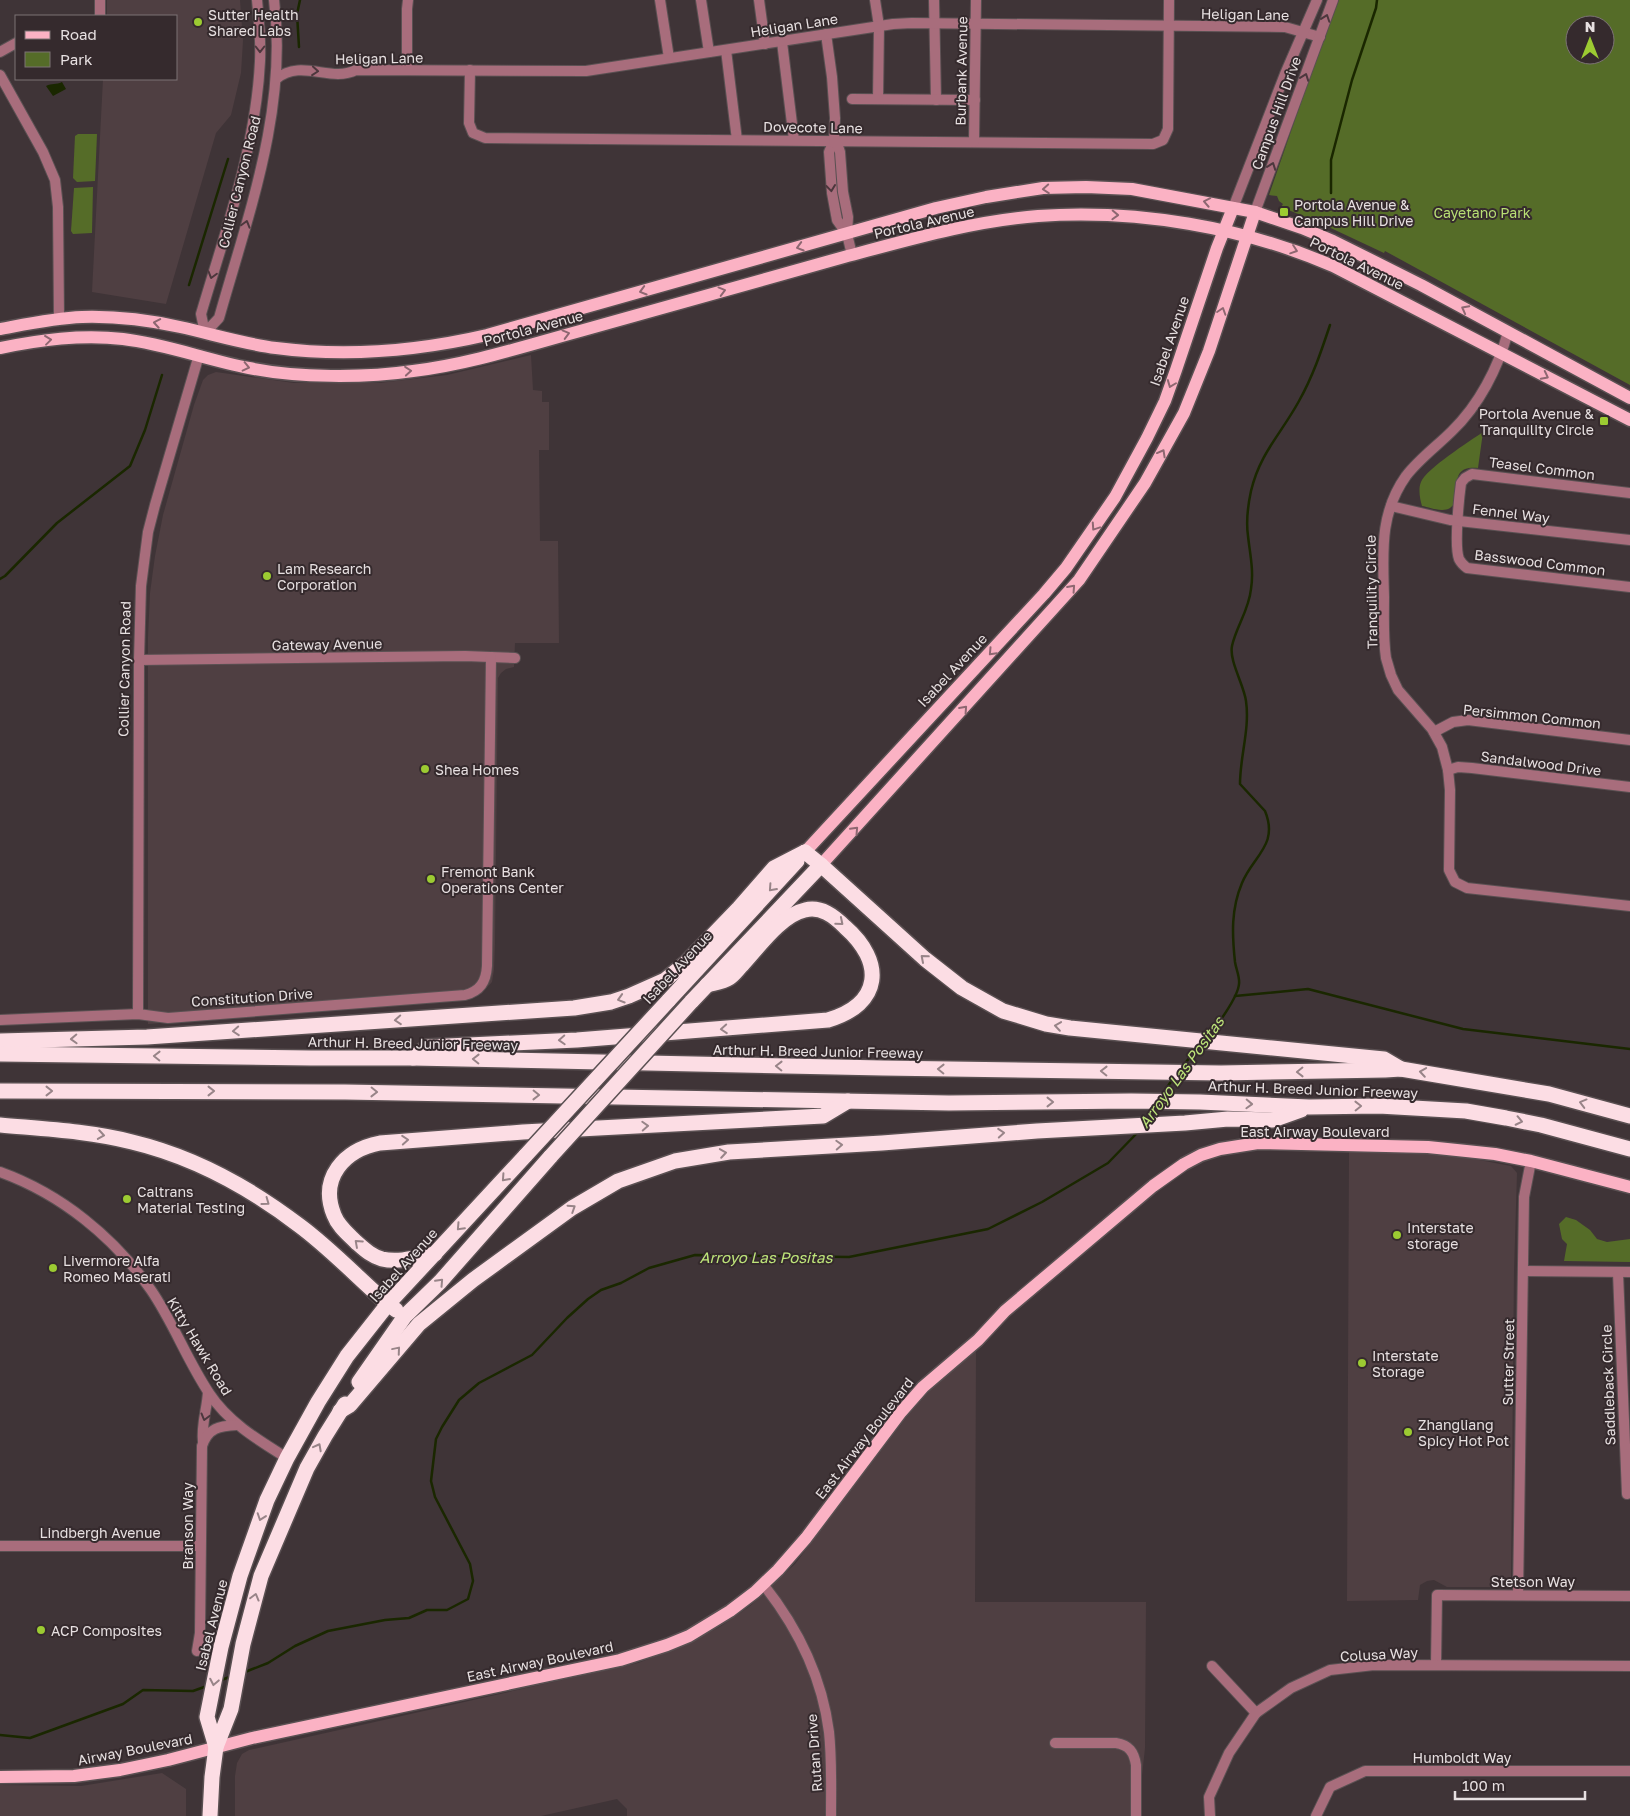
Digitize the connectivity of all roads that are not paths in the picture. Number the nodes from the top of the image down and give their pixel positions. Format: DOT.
graph roads {
  1 [pos="100,0"];
  2 [pos="257,0"];
  3 [pos="274,0"];
  4 [pos="660,0"];
  5 [pos="701,0"];
  6 [pos="759,0"];
  7 [pos="875,0"];
  8 [pos="934,0"];
  9 [pos="976,0"];
  10 [pos="1169,0"];
  11 [pos="1317,0"];
  12 [pos="1332,0"];
  13 [pos="408,1"];
  14 [pos="100,15"];
  15 [pos="936,23"];
  16 [pos="975,23"];
  17 [pos="879,26"];
  18 [pos="1169,26"];
  19 [pos="1304,31"];
  20 [pos="826,34"];
  21 [pos="1320,37"];
  22 [pos="782,42"];
  23 [pos="15,44"];
  24 [pos="765,44"];
  25 [pos="726,50"];
  26 [pos="0,52"];
  27 [pos="709,52"];
  28 [pos="669,58"];
  29 [pos="407,70"];
  30 [pos="470,70"];
  31 [pos="0,75"];
  32 [pos="276,79"];
  33 [pos="852,99"];
  34 [pos="878,99"];
  35 [pos="936,100"];
  36 [pos="975,100"];
  37 [pos="737,140"];
  38 [pos="794,140"];
  39 [pos="834,141"];
  40 [pos="974,142"];
  41 [pos="1233,208"];
  42 [pos="1255,212"];
  43 [pos="1224,231"];
  44 [pos="847,234"];
  45 [pos="1247,236"];
  46 [pos="852,255"];
  47 [pos="60,319"];
  48 [pos="0,330"];
  49 [pos="205,333"];
  50 [pos="1513,335"];
  51 [pos="0,348"];
  52 [pos="1502,353"];
  53 [pos="199,355"];
  54 [pos="1630,398"];
  55 [pos="1630,420"];
  56 [pos="1630,493"];
  57 [pos="1391,506"];
  58 [pos="1457,521"];
  59 [pos="1630,540"];
  60 [pos="1630,587"];
  61 [pos="491,657"];
  62 [pos="515,658"];
  63 [pos="139,660"];
  64 [pos="1434,732"];
  65 [pos="1630,740"];
  66 [pos="1448,770"];
  67 [pos="1630,787"];
  68 [pos="805,852"];
  69 [pos="821,865"];
  70 [pos="1630,906"];
  71 [pos="707,985"];
  72 [pos="138,1014"];
  73 [pos="0,1020"];
  74 [pos="0,1041"];
  75 [pos="0,1054"];
  76 [pos="412,1058"];
  77 [pos="1401,1069"];
  78 [pos="0,1091"];
  79 [pos="848,1101"];
  80 [pos="1309,1107"];
  81 [pos="1630,1116"];
  82 [pos="0,1125"];
  83 [pos="1630,1149"];
  84 [pos="1531,1161"];
  85 [pos="0,1172"];
  86 [pos="1630,1187"];
  87 [pos="435,1254"];
  88 [pos="1524,1271"];
  89 [pos="1630,1272"];
  90 [pos="1618,1273"];
  91 [pos="388,1304"];
  92 [pos="405,1316"];
  93 [pos="208,1392"];
  94 [pos="340,1411"];
  95 [pos="237,1425"];
  96 [pos="203,1443"];
  97 [pos="287,1458"];
  98 [pos="1630,1493"];
  99 [pos="0,1546"];
  100 [pos="200,1546"];
  101 [pos="763,1584"];
  102 [pos="1518,1595"];
  103 [pos="1630,1596"];
  104 [pos="197,1651"];
  105 [pos="1436,1665"];
  106 [pos="1212,1666"];
  107 [pos="1630,1666"];
  108 [pos="1256,1713"];
  109 [pos="1056,1743"];
  110 [pos="216,1747"];
  111 [pos="1630,1771"];
  112 [pos="0,1777"];
  113 [pos="210,1816"];
  114 [pos="831,1816"];
  115 [pos="1136,1816"];
  116 [pos="1210,1816"];
  117 [pos="1316,1816"];
  1 -- 14 [label="street"];
  2 -- 49 [label="street, Collier Canyon Road, one-way"];
  3 -- 32 [label="street, Collier Canyon Road"];
  4 -- 28 [label="street"];
  5 -- 27 [label="street"];
  6 -- 24 [label="street"];
  7 -- 17 [label="street"];
  8 -- 15 [label="street"];
  9 -- 16 [label="street, Burbank Avenue"];
  10 -- 18 [label="street"];
  11 -- 19 [label="street, Campus Hill Drive"];
  21 -- 12 [label="street, Campus Hill Drive, one-way"];
  13 -- 29 [label="street"];
  15 -- 16 [label="street, Heligan Lane"];
  15 -- 17 [label="street, Heligan Lane"];
  15 -- 35 [label="street"];
  16 -- 18 [label="street, Heligan Lane"];
  16 -- 36 [label="street, Burbank Avenue"];
  17 -- 20 [label="street, Heligan Lane"];
  17 -- 34 [label="street"];
  18 -- 19 [label="street, Heligan Lane"];
  18 -- 40 [label="street, Dovecote Lane"];
  19 -- 21 [label="street, Heligan Lane"];
  19 -- 41 [label="street, Campus Hill Drive"];
  20 -- 22 [label="street, Heligan Lane"];
  20 -- 39 [label="street"];
  42 -- 21 [label="street, Campus Hill Drive, one-way"];
  22 -- 24 [label="street, Heligan Lane"];
  22 -- 38 [label="street"];
  23 -- 26 [label="street"];
  24 -- 25 [label="street, Heligan Lane"];
  25 -- 27 [label="street, Heligan Lane"];
  25 -- 37 [label="street"];
  27 -- 28 [label="street, Heligan Lane"];
  28 -- 30 [label="street, Heligan Lane"];
  29 -- 30 [label="street, Heligan Lane"];
  32 -- 29 [label="street, Heligan Lane, one-way"];
  30 -- 37 [label="street, Dovecote Lane"];
  31 -- 47 [label="street"];
  49 -- 32 [label="street, Collier Canyon Road, one-way"];
  33 -- 34 [label="street"];
  34 -- 35 [label="street"];
  35 -- 36 [label="street"];
  36 -- 40 [label="street, Burbank Avenue"];
  37 -- 38 [label="street, Dovecote Lane"];
  38 -- 39 [label="street, Dovecote Lane"];
  39 -- 40 [label="street, Dovecote Lane"];
  39 -- 44 [label="street"];
  41 -- 42 [label="main road, Portola Avenue"];
  41 -- 43 [label="main road, Campus Hill Drive"];
  41 -- 44 [label="main road, Portola Avenue, one-way"];
  42 -- 45 [label="main road, Campus Hill Drive"];
  50 -- 42 [label="main road, Portola Avenue, one-way"];
  43 -- 45 [label="main road, Portola Avenue"];
  46 -- 43 [label="main road, Portola Avenue, one-way"];
  43 -- 68 [label="main road, Isabel Avenue, one-way"];
  44 -- 46 [label="street"];
  44 -- 49 [label="main road, Portola Avenue, one-way"];
  45 -- 52 [label="main road, Portola Avenue, one-way"];
  69 -- 45 [label="main road, Isabel Avenue, one-way"];
  53 -- 46 [label="main road, Portola Avenue, one-way"];
  47 -- 48 [label="main road, Portola Avenue"];
  49 -- 47 [label="main road, Portola Avenue, one-way"];
  49 -- 53 [label="main road, Collier Canyon Road"];
  50 -- 52 [label="street, Tranquility Circle"];
  50 -- 54 [label="main road, Portola Avenue"];
  51 -- 53 [label="main road, Portola Avenue, one-way"];
  52 -- 55 [label="main road, Portola Avenue, one-way"];
  52 -- 57 [label="street, Tranquility Circle"];
  53 -- 63 [label="street, Collier Canyon Road"];
  56 -- 58 [label="street, Teasel Common"];
  57 -- 58 [label="street, Fennel Way"];
  57 -- 64 [label="street, Tranquility Circle"];
  58 -- 59 [label="street, Fennel Way"];
  58 -- 60 [label="street, Basswood Common"];
  61 -- 62 [label="street, Gateway Avenue"];
  61 -- 63 [label="street, Gateway Avenue"];
  61 -- 72 [label="street, Constitution Drive"];
  63 -- 72 [label="street, Collier Canyon Road"];
  64 -- 65 [label="street, Persimmon Common"];
  64 -- 66 [label="street, Tranquility Circle"];
  66 -- 67 [label="street, Sandalwood Drive"];
  66 -- 70 [label="street, Tranquility Circle"];
  68 -- 69 [label="highway"];
  68 -- 74 [label="highway, one-way"];
  68 -- 87 [label="highway, Isabel Avenue, one-way, bridge"];
  69 -- 71 [label="highway, Isabel Avenue"];
  77 -- 69 [label="highway, one-way"];
  71 -- 76 [label="highway, one-way"];
  92 -- 71 [label="highway, Isabel Avenue, one-way, bridge"];
  72 -- 73 [label="street, Constitution Drive"];
  76 -- 75 [label="highway, Arthur H. Breed Junior Freeway, one-way"];
  77 -- 76 [label="highway, Arthur H. Breed Junior Freeway, one-way"];
  81 -- 77 [label="highway, Arthur H. Breed Junior Freeway, one-way"];
  78 -- 79 [label="highway, Arthur H. Breed Junior Freeway, one-way"];
  79 -- 80 [label="highway, Arthur H. Breed Junior Freeway, one-way"];
  87 -- 79 [label="highway, one-way"];
  80 -- 83 [label="highway, Arthur H. Breed Junior Freeway, one-way"];
  94 -- 80 [label="highway, one-way"];
  82 -- 91 [label="highway, one-way"];
  84 -- 86 [label="main road, East Airway Boulevard"];
  84 -- 88 [label="street, Sutter Street"];
  84 -- 101 [label="main road, East Airway Boulevard"];
  85 -- 93 [label="street, Kitty Hawk Road"];
  87 -- 91 [label="highway, Isabel Avenue"];
  88 -- 90 [label="street"];
  88 -- 102 [label="street, Sutter Street"];
  89 -- 90 [label="street"];
  90 -- 98 [label="street, Saddleback Circle"];
  91 -- 92 [label="highway"];
  91 -- 97 [label="highway, Isabel Avenue"];
  92 -- 94 [label="highway, Isabel Avenue"];
  93 -- 95 [label="street, Kitty Hawk Road"];
  93 -- 96 [label="street, Branson Way, one-way"];
  110 -- 94 [label="highway, Isabel Avenue, one-way"];
  95 -- 96 [label="street"];
  95 -- 97 [label="street, Kitty Hawk Road"];
  96 -- 100 [label="street, Branson Way"];
  97 -- 110 [label="highway, Isabel Avenue, one-way"];
  99 -- 100 [label="street, Lindbergh Avenue"];
  100 -- 104 [label="street, Branson Way"];
  101 -- 110 [label="main road, East Airway Boulevard"];
  101 -- 114 [label="street, Rutan Drive"];
  102 -- 103 [label="street, Stetson Way"];
  102 -- 105 [label="street, Stetson Way"];
  105 -- 107 [label="street, Colusa Way"];
  105 -- 108 [label="street, Colusa Way"];
  106 -- 108 [label="street"];
  108 -- 116 [label="street, Colusa Way"];
  109 -- 115 [label="street"];
  110 -- 112 [label="main road, Airway Boulevard"];
  110 -- 113 [label="highway, Isabel Avenue"];
  111 -- 117 [label="street, Humboldt Way"];
}
